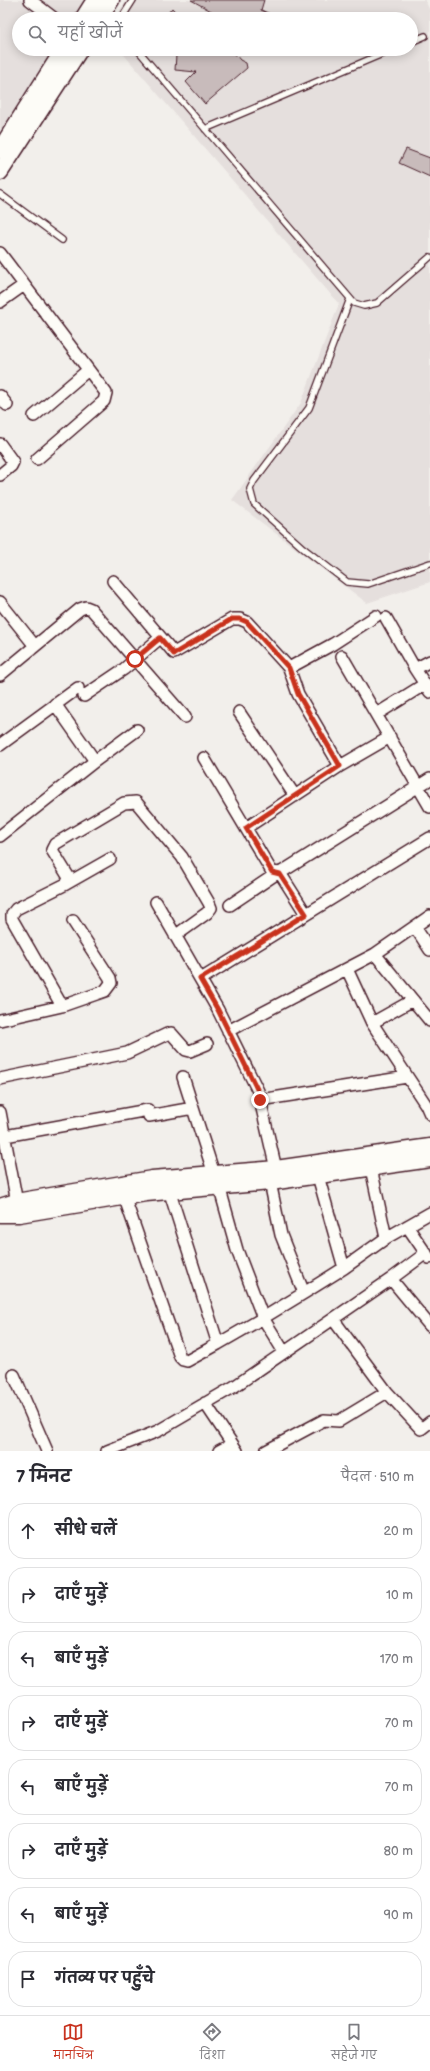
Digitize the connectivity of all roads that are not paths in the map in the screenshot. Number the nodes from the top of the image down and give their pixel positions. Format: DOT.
graph roads {
  1 [pos="30,0"];
  2 [pos="133,0"];
  3 [pos="46,12"];
  4 [pos="125,12"];
  5 [pos="424,36"];
  6 [pos="418,39"];
  7 [pos="60,56"];
  8 [pos="75,56"];
  9 [pos="143,56"];
  10 [pos="377,56"];
  11 [pos="205,129"];
  12 [pos="0,150"];
  13 [pos="0,172"];
  14 [pos="0,194"];
  15 [pos="62,240"];
  16 [pos="0,253"];
  17 [pos="430,256"];
  18 [pos="24,285"];
  19 [pos="350,299"];
  20 [pos="0,302"];
  21 [pos="88,370"];
  22 [pos="0,396"];
  23 [pos="7,405"];
  24 [pos="34,416"];
  25 [pos="0,444"];
  26 [pos="37,459"];
  27 [pos="0,476"];
  28 [pos="430,563"];
  29 [pos="113,581"];
  30 [pos="1,604"];
  31 [pos="160,638"];
  32 [pos="35,646"];
  33 [pos="342,656"];
  34 [pos="135,659"];
  35 [pos="430,661"];
  36 [pos="289,668"];
  37 [pos="415,669"];
  38 [pos="0,675"];
  39 [pos="428,688"];
  40 [pos="54,704"];
  41 [pos="239,712"];
  42 [pos="377,714"];
  43 [pos="185,717"];
  44 [pos="136,730"];
  45 [pos="390,737"];
  46 [pos="0,744"];
  47 [pos="204,758"];
  48 [pos="95,761"];
  49 [pos="340,766"];
  50 [pos="430,779"];
  51 [pos="416,786"];
  52 [pos="294,796"];
  53 [pos="430,807"];
  54 [pos="246,828"];
  55 [pos="0,836"];
  56 [pos="430,838"];
  57 [pos="110,859"];
  58 [pos="278,874"];
  59 [pos="66,884"];
  60 [pos="156,902"];
  61 [pos="230,905"];
  62 [pos="306,914"];
  63 [pos="430,916"];
  64 [pos="73,921"];
  65 [pos="415,927"];
  66 [pos="175,936"];
  67 [pos="430,950"];
  68 [pos="375,954"];
  69 [pos="347,969"];
  70 [pos="200,979"];
  71 [pos="413,1000"];
  72 [pos="62,1006"];
  73 [pos="0,1020"];
  74 [pos="430,1021"];
  75 [pos="372,1023"];
  76 [pos="228,1031"];
  77 [pos="207,1044"];
  78 [pos="183,1077"];
  79 [pos="407,1077"];
  80 [pos="0,1079"];
  81 [pos="260,1100"];
  82 [pos="193,1108"];
  83 [pos="0,1112"];
  84 [pos="430,1114"];
  85 [pos="4,1136"];
  86 [pos="430,1147"];
  87 [pos="430,1159"];
  88 [pos="371,1168"];
  89 [pos="273,1176"];
  90 [pos="318,1176"];
  91 [pos="216,1180"];
  92 [pos="169,1190"];
  93 [pos="124,1196"];
  94 [pos="0,1207"];
  95 [pos="18,1208"];
  96 [pos="430,1213"];
  97 [pos="0,1214"];
  98 [pos="407,1226"];
  99 [pos="386,1238"];
  100 [pos="428,1256"];
  101 [pos="344,1268"];
  102 [pos="391,1278"];
  103 [pos="304,1293"];
  104 [pos="263,1318"];
  105 [pos="333,1319"];
  106 [pos="430,1326"];
  107 [pos="218,1344"];
  108 [pos="284,1352"];
  109 [pos="14,1375"];
  110 [pos="387,1392"];
  111 [pos="205,1403"];
  112 [pos="430,1422"];
  113 [pos="235,1447"];
  114 [pos="47,1451"];
  115 [pos="107,1451"];
  116 [pos="219,1451"];
  117 [pos="266,1451"];
  1 -- 3 [label="street"];
  2 -- 4 [label="lane"];
  5 -- 6 [label="lane"];
  7 -- 12 [label="street"];
  8 -- 13 [label="street"];
  9 -- 11 [label="lane"];
  10 -- 11 [label="lane"];
  11 -- 19 [label="lane"];
  14 -- 15 [label="lane"];
  16 -- 18 [label="street"];
  17 -- 19 [label="lane"];
  18 -- 20 [label="street"];
  18 -- 21 [label="street"];
  19 -- 28 [label="lane"];
  21 -- 24 [label="street"];
  21 -- 26 [label="street"];
  22 -- 23 [label="street"];
  25 -- 27 [label="street"];
  29 -- 31 [label="street"];
  30 -- 32 [label="street"];
  31 -- 34 [label="street"];
  31 -- 36 [label="street"];
  32 -- 34 [label="street"];
  32 -- 38 [label="street"];
  33 -- 42 [label="street"];
  34 -- 40 [label="street"];
  34 -- 43 [label="street"];
  35 -- 37 [label="street"];
  36 -- 37 [label="street"];
  36 -- 49 [label="street"];
  37 -- 39 [label="street"];
  39 -- 42 [label="street"];
  40 -- 46 [label="street"];
  40 -- 48 [label="street"];
  41 -- 52 [label="street"];
  42 -- 45 [label="street"];
  44 -- 48 [label="street"];
  45 -- 49 [label="street"];
  45 -- 51 [label="street"];
  47 -- 54 [label="street"];
  48 -- 55 [label="street"];
  49 -- 52 [label="street"];
  50 -- 51 [label="street"];
  51 -- 53 [label="street"];
  51 -- 58 [label="street"];
  52 -- 54 [label="street"];
  54 -- 58 [label="street"];
  56 -- 62 [label="street"];
  57 -- 59 [label="street"];
  58 -- 61 [label="street"];
  58 -- 62 [label="street"];
  59 -- 66 [label="street"];
  59 -- 72 [label="street"];
  60 -- 66 [label="street"];
  62 -- 70 [label="street"];
  63 -- 65 [label="street"];
  64 -- 72 [label="street"];
  65 -- 67 [label="street"];
  65 -- 68 [label="street"];
  66 -- 70 [label="street"];
  68 -- 69 [label="street"];
  68 -- 71 [label="street"];
  69 -- 75 [label="street"];
  69 -- 76 [label="street"];
  70 -- 76 [label="street"];
  71 -- 74 [label="street"];
  71 -- 75 [label="street"];
  72 -- 73 [label="street"];
  75 -- 79 [label="street"];
  76 -- 81 [label="street"];
  77 -- 80 [label="street"];
  78 -- 82 [label="street"];
  79 -- 81 [label="street"];
  79 -- 84 [label="street"];
  81 -- 89 [label="street"];
  82 -- 85 [label="street"];
  82 -- 91 [label="street"];
  83 -- 85 [label="street"];
  85 -- 95 [label="street"];
  86 -- 89 [label="street"];
  87 -- 88 [label="street"];
  88 -- 90 [label="street"];
  88 -- 99 [label="street"];
  89 -- 90 [label="street"];
  89 -- 91 [label="street"];
  89 -- 103 [label="street"];
  90 -- 101 [label="street"];
  91 -- 92 [label="street"];
  91 -- 95 [label="street"];
  91 -- 104 [label="street"];
  92 -- 93 [label="street"];
  92 -- 107 [label="street"];
  93 -- 95 [label="street"];
  93 -- 107 [label="street"];
  94 -- 95 [label="street"];
  95 -- 97 [label="street"];
  96 -- 98 [label="street"];
  98 -- 99 [label="street"];
  98 -- 100 [label="street"];
  99 -- 101 [label="street"];
  100 -- 102 [label="street"];
  101 -- 103 [label="street"];
  102 -- 105 [label="street"];
  102 -- 106 [label="street"];
  103 -- 104 [label="street"];
  104 -- 107 [label="street"];
  104 -- 108 [label="street"];
  105 -- 108 [label="street"];
  105 -- 110 [label="street"];
  108 -- 111 [label="street"];
  109 -- 114 [label="street"];
  110 -- 112 [label="street"];
  110 -- 117 [label="street"];
  111 -- 113 [label="street"];
  111 -- 115 [label="street"];
  113 -- 116 [label="street"];
}
